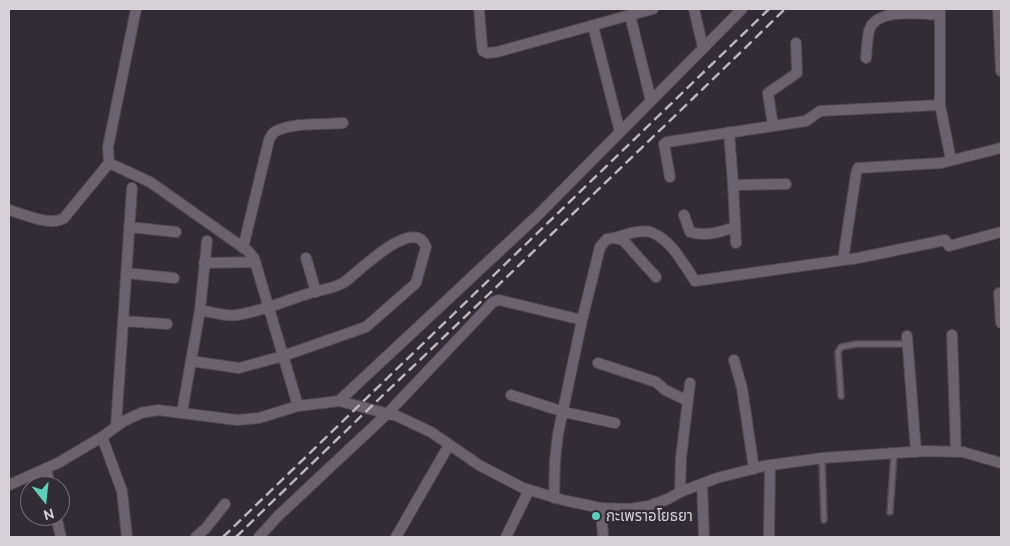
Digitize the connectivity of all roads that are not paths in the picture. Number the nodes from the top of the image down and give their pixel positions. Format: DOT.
graph roads {
  1 [pos="136,9"];
  2 [pos="479,9"];
  3 [pos="653,9"];
  4 [pos="694,9"];
  5 [pos="742,9"];
  6 [pos="998,9"];
  7 [pos="940,12"];
  8 [pos="630,15"];
  9 [pos="593,26"];
  10 [pos="796,43"];
  11 [pos="704,48"];
  12 [pos="866,58"];
  13 [pos="1001,71"];
  14 [pos="651,100"];
  15 [pos="940,105"];
  16 [pos="343,123"];
  17 [pos="773,126"];
  18 [pos="620,132"];
  19 [pos="729,132"];
  20 [pos="1001,148"];
  21 [pos="952,160"];
  22 [pos="109,163"];
  23 [pos="670,177"];
  24 [pos="733,183"];
  25 [pos="786,184"];
  26 [pos="132,188"];
  27 [pos="9,210"];
  28 [pos="684,215"];
  29 [pos="129,227"];
  30 [pos="735,227"];
  31 [pos="176,232"];
  32 [pos="1001,232"];
  33 [pos="614,238"];
  34 [pos="207,241"];
  35 [pos="736,243"];
  36 [pos="243,248"];
  37 [pos="306,258"];
  38 [pos="843,260"];
  39 [pos="255,262"];
  40 [pos="204,263"];
  41 [pos="126,273"];
  42 [pos="656,277"];
  43 [pos="174,278"];
  44 [pos="316,292"];
  45 [pos="999,293"];
  46 [pos="268,306"];
  47 [pos="200,310"];
  48 [pos="582,320"];
  49 [pos="123,321"];
  50 [pos="1001,323"];
  51 [pos="167,324"];
  52 [pos="952,335"];
  53 [pos="907,340"];
  54 [pos="284,356"];
  55 [pos="734,360"];
  56 [pos="191,361"];
  57 [pos="598,363"];
  58 [pos="690,383"];
  59 [pos="511,395"];
  60 [pos="841,396"];
  61 [pos="339,401"];
  62 [pos="688,402"];
  63 [pos="298,406"];
  64 [pos="182,412"];
  65 [pos="564,412"];
  66 [pos="388,413"];
  67 [pos="615,424"];
  68 [pos="116,426"];
  69 [pos="102,437"];
  70 [pos="449,445"];
  71 [pos="916,452"];
  72 [pos="956,452"];
  73 [pos="894,454"];
  74 [pos="822,458"];
  75 [pos="1001,463"];
  76 [pos="770,465"];
  77 [pos="46,468"];
  78 [pos="754,469"];
  79 [pos="48,476"];
  80 [pos="702,484"];
  81 [pos="9,485"];
  82 [pos="529,490"];
  83 [pos="680,492"];
  84 [pos="554,498"];
  85 [pos="225,504"];
  86 [pos="601,508"];
  87 [pos="890,512"];
  88 [pos="824,520"];
  89 [pos="127,537"];
  90 [pos="196,537"];
  91 [pos="259,537"];
  92 [pos="396,537"];
  93 [pos="506,537"];
  94 [pos="603,537"];
  95 [pos="704,537"];
  96 [pos="770,537"];
  1 -- 22 [label="street"];
  2 -- 9 [label="street"];
  3 -- 8 [label="street"];
  4 -- 11 [label="street"];
  5 -- 11 [label="street"];
  6 -- 13 [label="street"];
  7 -- 12 [label="street"];
  7 -- 15 [label="street"];
  8 -- 9 [label="street"];
  8 -- 14 [label="street"];
  9 -- 18 [label="street"];
  10 -- 17 [label="street"];
  11 -- 14 [label="street"];
  14 -- 18 [label="street"];
  15 -- 17 [label="street"];
  15 -- 21 [label="street"];
  16 -- 36 [label="street"];
  17 -- 19 [label="street"];
  18 -- 61 [label="street"];
  19 -- 23 [label="street"];
  19 -- 24 [label="street"];
  20 -- 21 [label="street"];
  21 -- 38 [label="street"];
  22 -- 27 [label="street"];
  22 -- 36 [label="street"];
  24 -- 25 [label="street"];
  24 -- 30 [label="street"];
  26 -- 29 [label="street"];
  28 -- 30 [label="street"];
  29 -- 31 [label="street"];
  29 -- 41 [label="street"];
  30 -- 35 [label="street"];
  32 -- 38 [label="street"];
  33 -- 38 [label="street"];
  33 -- 42 [label="street"];
  33 -- 48 [label="street"];
  34 -- 40 [label="street"];
  36 -- 39 [label="street"];
  37 -- 44 [label="street"];
  39 -- 40 [label="street"];
  39 -- 46 [label="street"];
  40 -- 47 [label="street"];
  41 -- 43 [label="street"];
  41 -- 49 [label="street"];
  44 -- 46 [label="street"];
  44 -- 54 [label="street"];
  45 -- 50 [label="street"];
  46 -- 47 [label="street"];
  46 -- 54 [label="street"];
  47 -- 56 [label="street"];
  48 -- 65 [label="street"];
  48 -- 66 [label="street"];
  49 -- 51 [label="street"];
  49 -- 68 [label="street"];
  52 -- 72 [label="street"];
  53 -- 60 [label="lane"];
  53 -- 71 [label="street"];
  54 -- 56 [label="street"];
  54 -- 63 [label="street"];
  55 -- 78 [label="street"];
  56 -- 64 [label="street"];
  57 -- 62 [label="street"];
  58 -- 62 [label="street"];
  59 -- 65 [label="street"];
  61 -- 63 [label="street"];
  61 -- 66 [label="street"];
  62 -- 83 [label="street"];
  63 -- 64 [label="street"];
  64 -- 68 [label="street"];
  65 -- 67 [label="street"];
  65 -- 84 [label="street"];
  66 -- 70 [label="street"];
  66 -- 91 [label="street"];
  68 -- 69 [label="street"];
  69 -- 77 [label="street"];
  69 -- 89 [label="street"];
  70 -- 82 [label="street"];
  70 -- 92 [label="street"];
  71 -- 72 [label="street"];
  71 -- 73 [label="street"];
  72 -- 75 [label="street"];
  73 -- 74 [label="street"];
  73 -- 87 [label="lane"];
  74 -- 76 [label="street"];
  74 -- 88 [label="lane"];
  76 -- 78 [label="street"];
  76 -- 96 [label="street"];
  77 -- 79 [label="street"];
  77 -- 81 [label="street"];
  78 -- 80 [label="street"];
  80 -- 83 [label="street"];
  80 -- 95 [label="street"];
  82 -- 84 [label="street"];
  82 -- 93 [label="street"];
  83 -- 86 [label="street"];
  84 -- 86 [label="street"];
  85 -- 90 [label="street"];
  86 -- 94 [label="street"];
}
